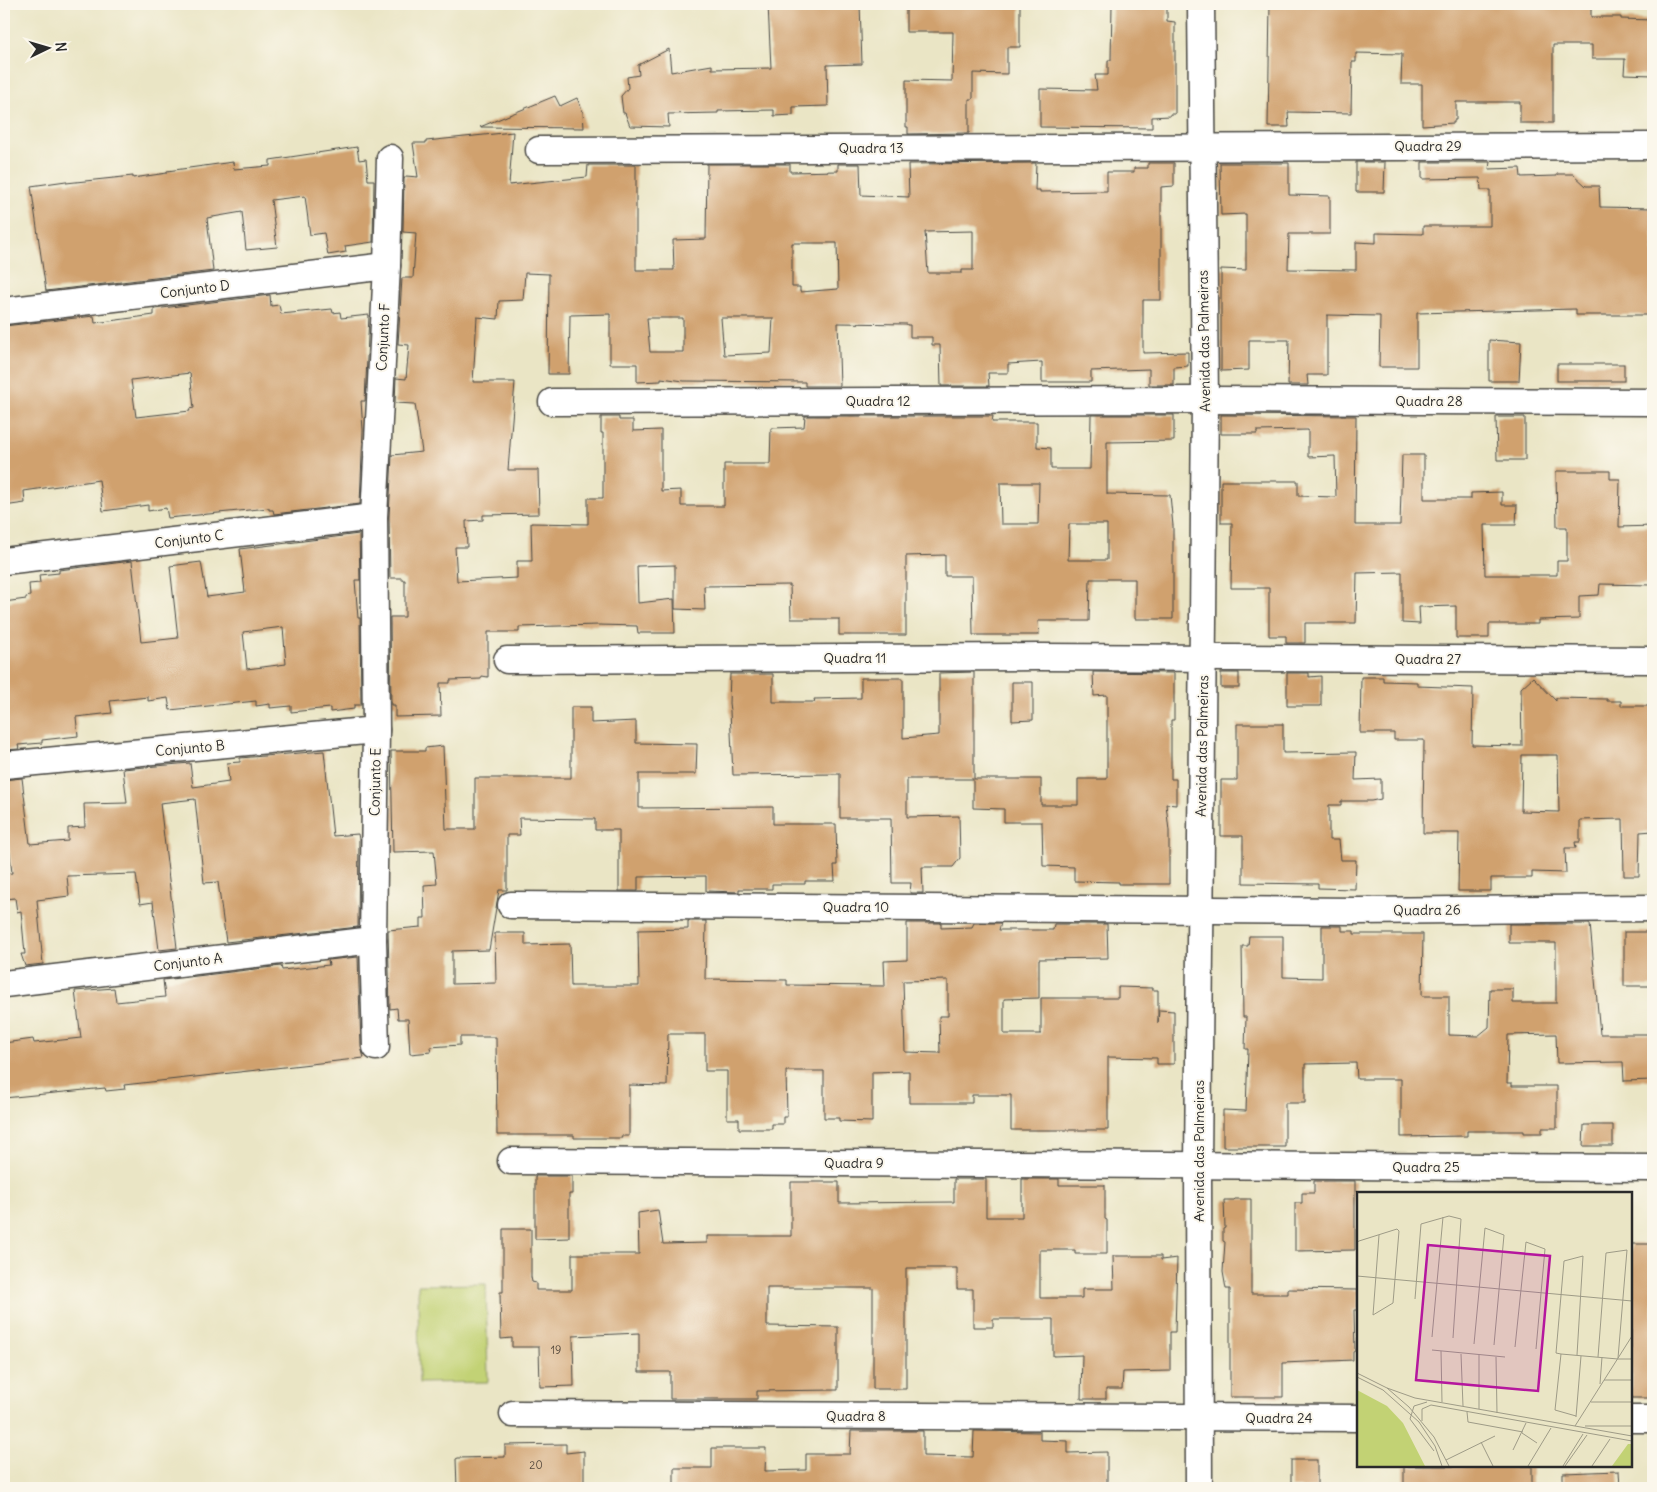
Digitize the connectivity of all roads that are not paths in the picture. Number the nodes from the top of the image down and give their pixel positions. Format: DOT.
graph roads {
  1 [pos="1202,4"];
  2 [pos="1202,146"];
  3 [pos="1653,146"];
  4 [pos="539,150"];
  5 [pos="390,158"];
  6 [pos="387,266"];
  7 [pos="4,311"];
  8 [pos="1205,400"];
  9 [pos="552,402"];
  10 [pos="1653,402"];
  11 [pos="374,517"];
  12 [pos="4,561"];
  13 [pos="1203,657"];
  14 [pos="507,660"];
  15 [pos="1653,660"];
  16 [pos="376,730"];
  17 [pos="4,765"];
  18 [pos="511,905"];
  19 [pos="1653,908"];
  20 [pos="1200,910"];
  21 [pos="373,940"];
  22 [pos="4,984"];
  23 [pos="376,1047"];
  24 [pos="511,1161"];
  25 [pos="1198,1166"];
  26 [pos="1653,1168"];
  27 [pos="513,1414"];
  28 [pos="1199,1418"];
  29 [pos="1357,1418"];
  30 [pos="1632,1419"];
  31 [pos="1653,1419"];
  32 [pos="1199,1488"];
  1 -- 2 [label="street, Avenida das Palmeiras"];
  2 -- 3 [label="street, Quadra 29"];
  2 -- 4 [label="street, Quadra 13"];
  2 -- 8 [label="street, Avenida das Palmeiras"];
  5 -- 6 [label="street, Conjunto F"];
  6 -- 7 [label="street, Conjunto D"];
  6 -- 11 [label="street, Conjunto F"];
  8 -- 9 [label="street, Quadra 12"];
  8 -- 10 [label="street, Quadra 28"];
  8 -- 13 [label="street, Avenida das Palmeiras"];
  11 -- 12 [label="street, Conjunto C"];
  11 -- 16 [label="street, Conjunto E"];
  13 -- 14 [label="street, Quadra 11"];
  13 -- 15 [label="street, Quadra 27"];
  13 -- 20 [label="street, Avenida das Palmeiras"];
  16 -- 17 [label="street, Conjunto B"];
  16 -- 21 [label="street, Conjunto E"];
  18 -- 20 [label="street, Quadra 10"];
  19 -- 20 [label="street, Quadra 26"];
  20 -- 25 [label="street, Avenida das Palmeiras"];
  21 -- 22 [label="street, Conjunto A"];
  21 -- 23 [label="street, Conjunto E"];
  24 -- 25 [label="street, Quadra 9"];
  25 -- 26 [label="street, Quadra 25"];
  25 -- 28 [label="street, Avenida das Palmeiras"];
  27 -- 28 [label="street, Quadra 8"];
  28 -- 29 [label="street, Quadra 24"];
  28 -- 32 [label="street, Avenida das Palmeiras"];
  30 -- 31 [label="street"];
}
